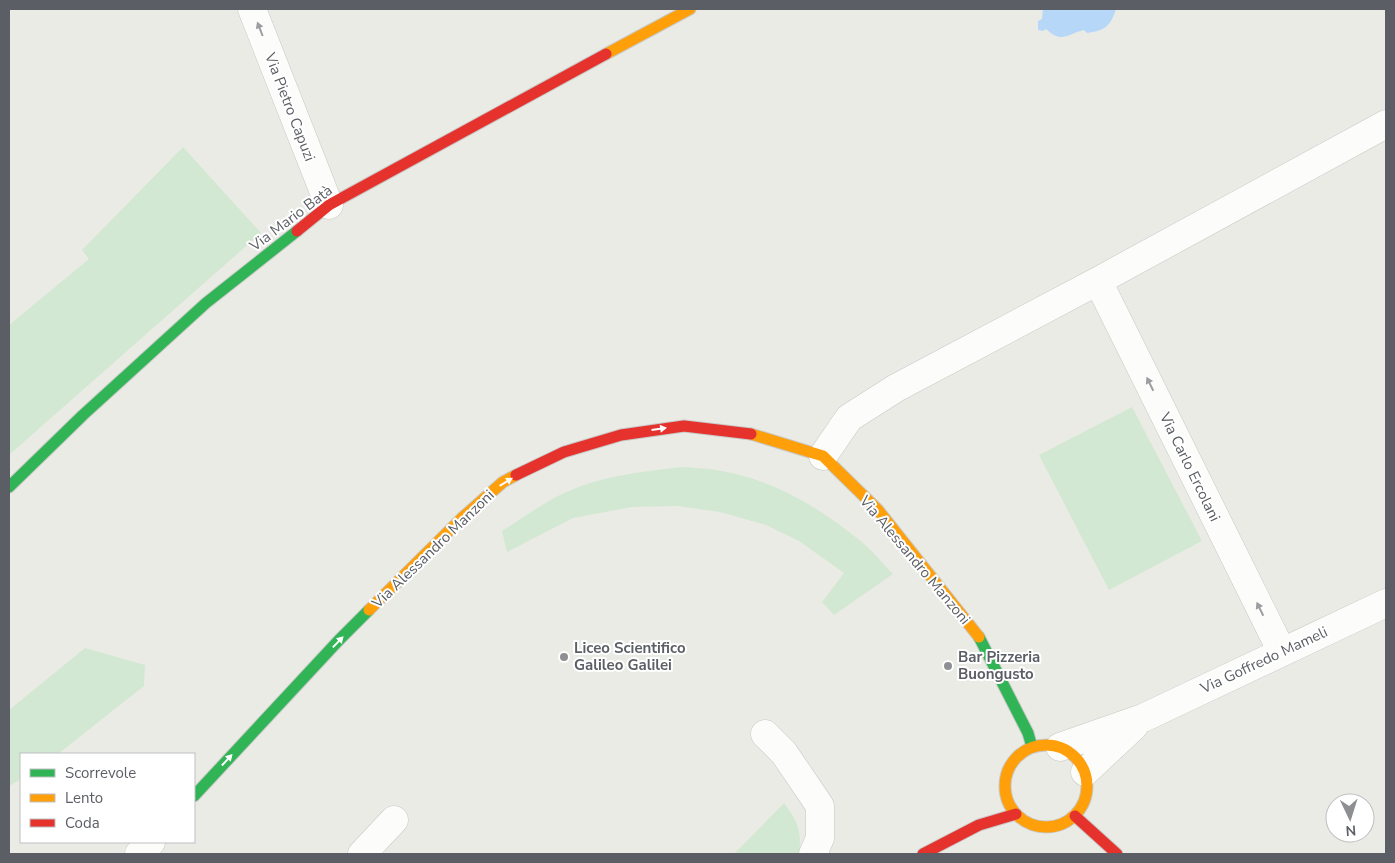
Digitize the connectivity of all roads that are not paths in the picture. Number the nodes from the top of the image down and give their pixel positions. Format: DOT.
graph roads {
  1 [pos="252,9"];
  2 [pos="690,9"];
  3 [pos="1386,124"];
  4 [pos="329,205"];
  5 [pos="1098,281"];
  6 [pos="823,456"];
  7 [pos="9,487"];
  8 [pos="1386,603"];
  9 [pos="1282,652"];
  10 [pos="1143,718"];
  11 [pos="766,734"];
  12 [pos="1060,747"];
  13 [pos="1032,748"];
  14 [pos="1085,772"];
  15 [pos="1005,782"];
  16 [pos="195,795"];
  17 [pos="996,797"];
  18 [pos="986,810"];
  19 [pos="1016,814"];
  20 [pos="1075,816"];
  21 [pos="394,820"];
  22 [pos="969,828"];
  23 [pos="150,843"];
  24 [pos="139,854"];
  25 [pos="362,854"];
  26 [pos="813,854"];
  27 [pos="923,854"];
  28 [pos="1117,854"];
  4 -- 1 [label="street, Via Pietro Capuzi, one-way"];
  2 -- 4 [label="street, Via Mario Batà"];
  3 -- 5 [label="street"];
  4 -- 7 [label="street, Via Mario Batà"];
  5 -- 6 [label="street"];
  9 -- 5 [label="street, Via Carlo Ercolani, one-way"];
  6 -- 13 [label="street, Via Alessandro Manzoni"];
  16 -- 6 [label="street, Via Alessandro Manzoni, one-way"];
  8 -- 9 [label="street, Via Goffredo Mameli"];
  9 -- 10 [label="street, Via Goffredo Mameli"];
  10 -- 12 [label="street, Via Goffredo Mameli"];
  10 -- 14 [label="street, Via Goffredo Mameli"];
  11 -- 26 [label="street"];
  12 -- 13 [label="street"];
  12 -- 14 [label="street"];
  13 -- 15 [label="street"];
  14 -- 20 [label="street"];
  15 -- 17 [label="street"];
  15 -- 19 [label="street"];
  18 -- 22 [label="street"];
  19 -- 20 [label="street"];
  19 -- 22 [label="street"];
  20 -- 28 [label="street"];
  21 -- 25 [label="street"];
  22 -- 27 [label="street"];
  23 -- 24 [label="street"];
}
